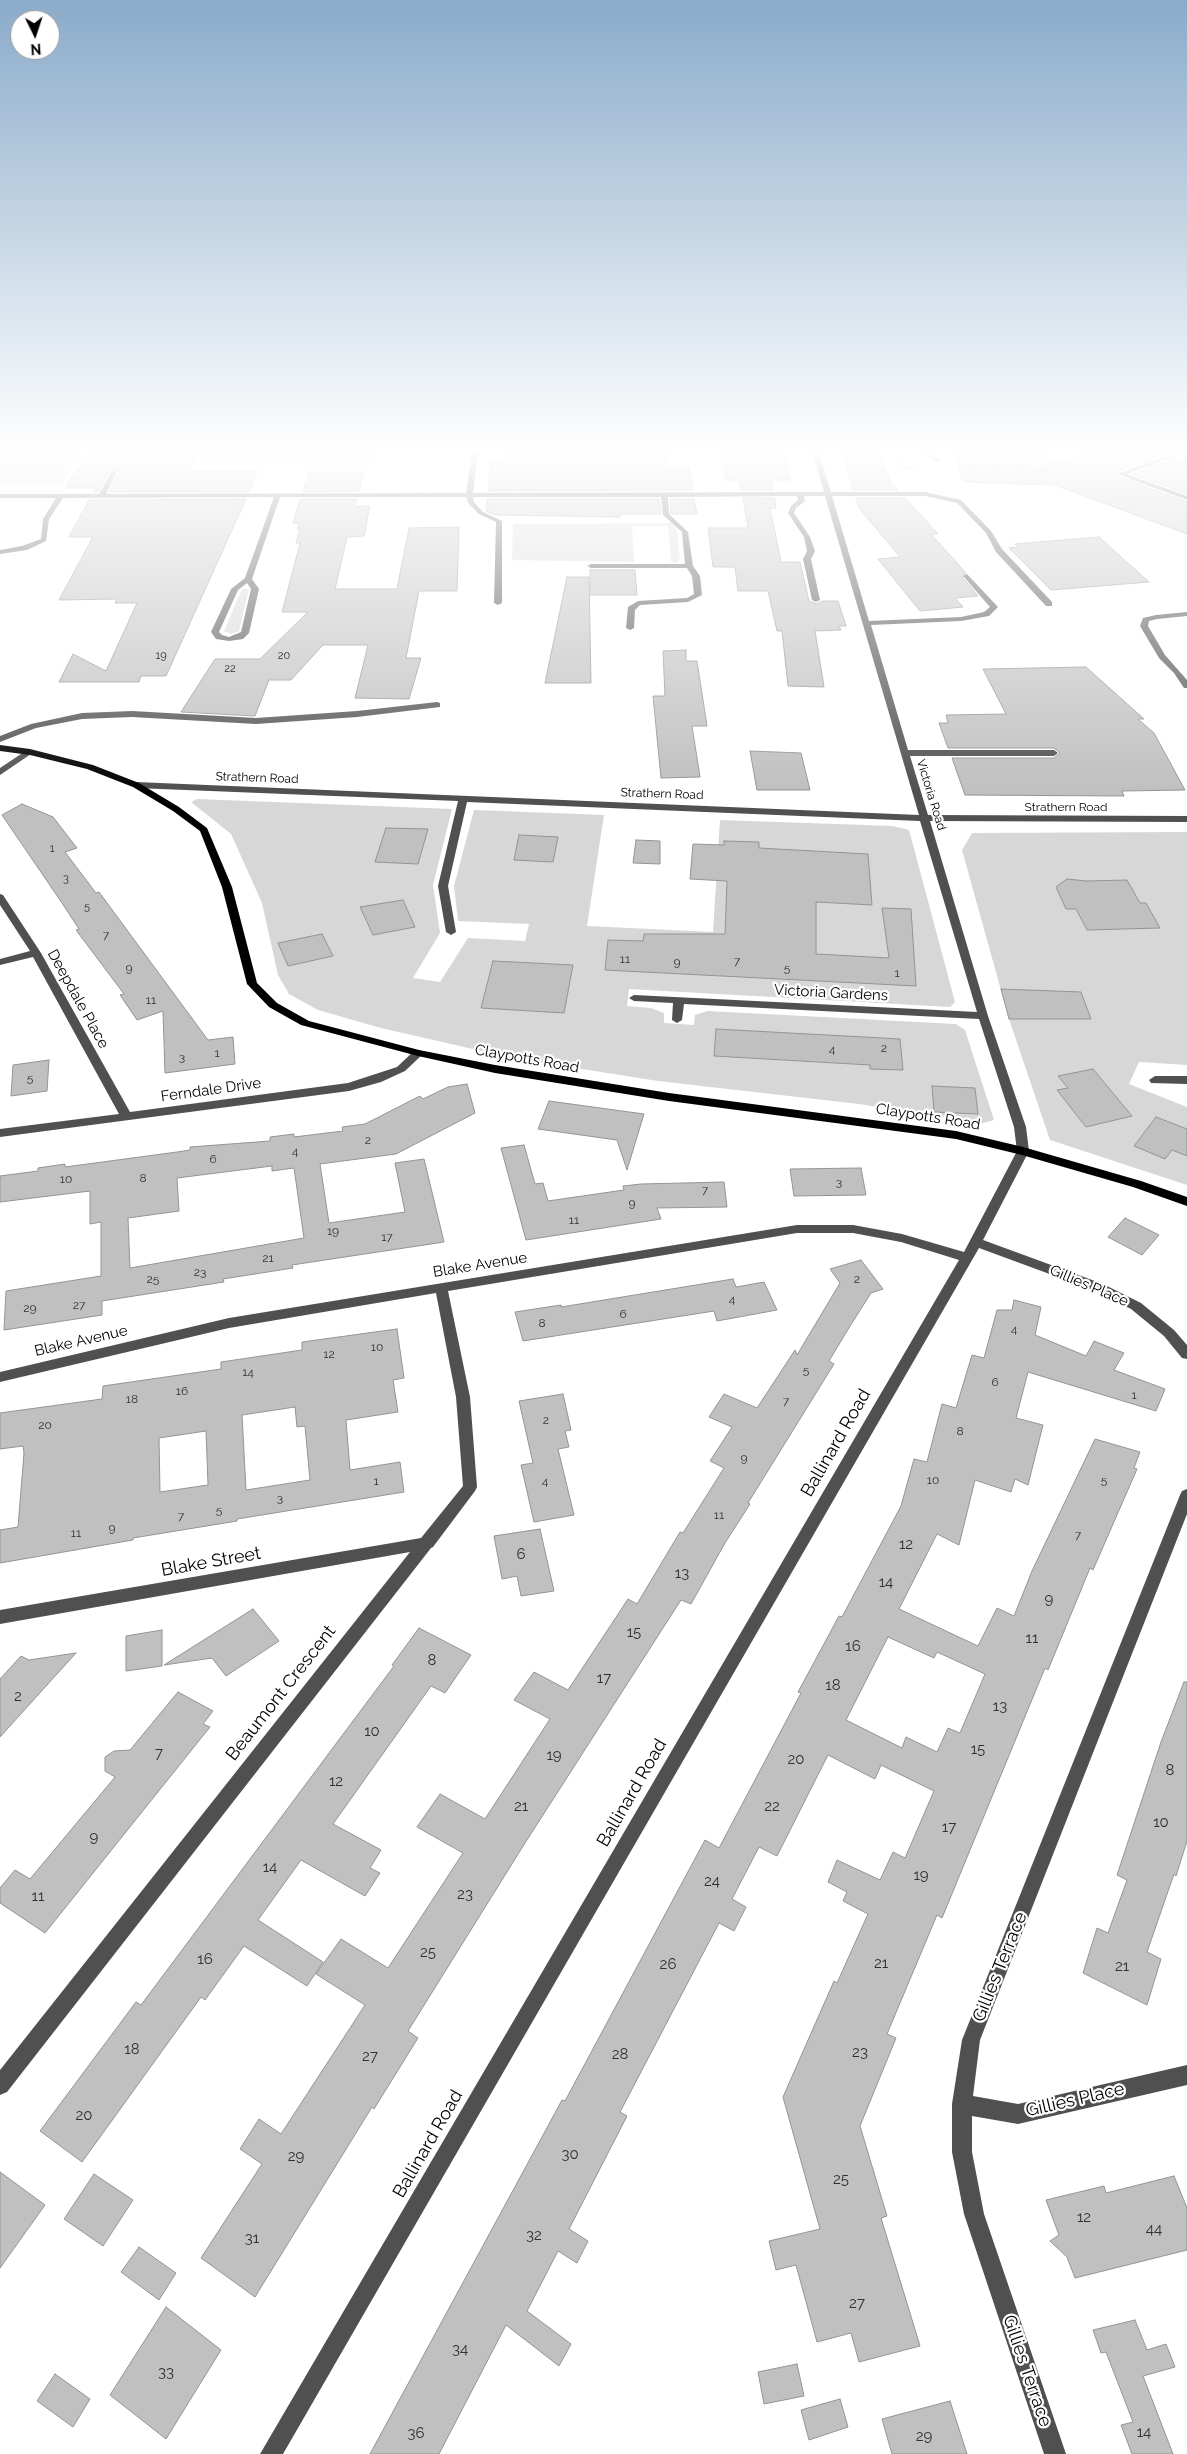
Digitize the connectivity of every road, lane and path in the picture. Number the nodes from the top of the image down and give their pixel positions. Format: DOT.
graph roads {
  1 [pos="254,562"];
  2 [pos="499,562"];
  3 [pos="688,562"];
  4 [pos="808,562"];
  5 [pos="848,562"];
  6 [pos="1010,562"];
  7 [pos="591,566"];
  8 [pos="689,566"];
  9 [pos="967,576"];
  10 [pos="248,579"];
  11 [pos="816,600"];
  12 [pos="498,603"];
  13 [pos="1050,604"];
  14 [pos="1187,614"];
  15 [pos="866,623"];
  16 [pos="630,628"];
  17 [pos="1187,686"];
  18 [pos="437,705"];
  19 [pos="0,739"];
  20 [pos="0,748"];
  21 [pos="30,752"];
  22 [pos="905,753"];
  23 [pos="1054,753"];
  24 [pos="0,772"];
  25 [pos="136,785"];
  26 [pos="463,798"];
  27 [pos="925,818"];
  28 [pos="1187,819"];
  29 [pos="0,897"];
  30 [pos="451,932"];
  31 [pos="36,953"];
  32 [pos="0,962"];
  33 [pos="634,998"];
  34 [pos="679,1000"];
  35 [pos="983,1016"];
  36 [pos="677,1020"];
  37 [pos="418,1053"];
  38 [pos="1154,1080"];
  39 [pos="1187,1080"];
  40 [pos="127,1117"];
  41 [pos="0,1133"];
  42 [pos="1023,1151"];
  43 [pos="1187,1202"];
  44 [pos="975,1242"];
  45 [pos="967,1258"];
  46 [pos="441,1288"];
  47 [pos="1187,1354"];
  48 [pos="0,1377"];
  49 [pos="1187,1495"];
  50 [pos="428,1543"];
  51 [pos="0,1618"];
  52 [pos="1187,2075"];
  53 [pos="0,2085"];
  54 [pos="962,2104"];
  55 [pos="271,2454"];
  56 [pos="1055,2454"];
  1 -- 10 [label="street"];
  2 -- 12 [label="street"];
  3 -- 8 [label="street"];
  4 -- 11 [label="street"];
  5 -- 15 [label="street, Victoria Road"];
  6 -- 13 [label="street"];
  7 -- 8 [label="street"];
  8 -- 16 [label="street"];
  9 -- 15 [label="street"];
  10 -- 10 [label="street"];
  14 -- 17 [label="street"];
  15 -- 22 [label="street, Victoria Road"];
  18 -- 19 [label="street"];
  20 -- 21 [label="main road, Claypotts Road"];
  21 -- 24 [label="street"];
  21 -- 25 [label="main road, Claypotts Road"];
  22 -- 23 [label="street"];
  22 -- 27 [label="street, Victoria Road"];
  25 -- 26 [label="street, Strathern Road"];
  25 -- 37 [label="main road, Claypotts Road"];
  26 -- 27 [label="street, Strathern Road"];
  26 -- 30 [label="street"];
  27 -- 28 [label="street, Strathern Road"];
  27 -- 35 [label="street, Victoria Road"];
  29 -- 31 [label="street, Deepdale Place"];
  31 -- 32 [label="street"];
  31 -- 40 [label="street, Deepdale Place"];
  33 -- 34 [label="street, Victoria Gardens"];
  34 -- 35 [label="street, Victoria Gardens"];
  34 -- 36 [label="street"];
  35 -- 42 [label="street, Victoria Road"];
  37 -- 40 [label="street, Ferndale Drive"];
  37 -- 42 [label="main road, Claypotts Road"];
  38 -- 39 [label="street"];
  40 -- 41 [label="street, Ferndale Drive"];
  42 -- 43 [label="main road, Claypotts Road"];
  42 -- 44 [label="street, Ballinard Road"];
  44 -- 45 [label="street, Ballinard Road"];
  44 -- 47 [label="street, Gillies Place"];
  45 -- 46 [label="street, Blake Avenue"];
  45 -- 55 [label="street, Ballinard Road"];
  46 -- 48 [label="street, Blake Avenue"];
  46 -- 50 [label="street, Beaumont Crescent"];
  49 -- 54 [label="street, Gillies Terrace"];
  50 -- 51 [label="street, Blake Street"];
  50 -- 53 [label="street, Beaumont Crescent"];
  52 -- 54 [label="street, Gillies Place"];
  54 -- 56 [label="street, Gillies Terrace"];
}
